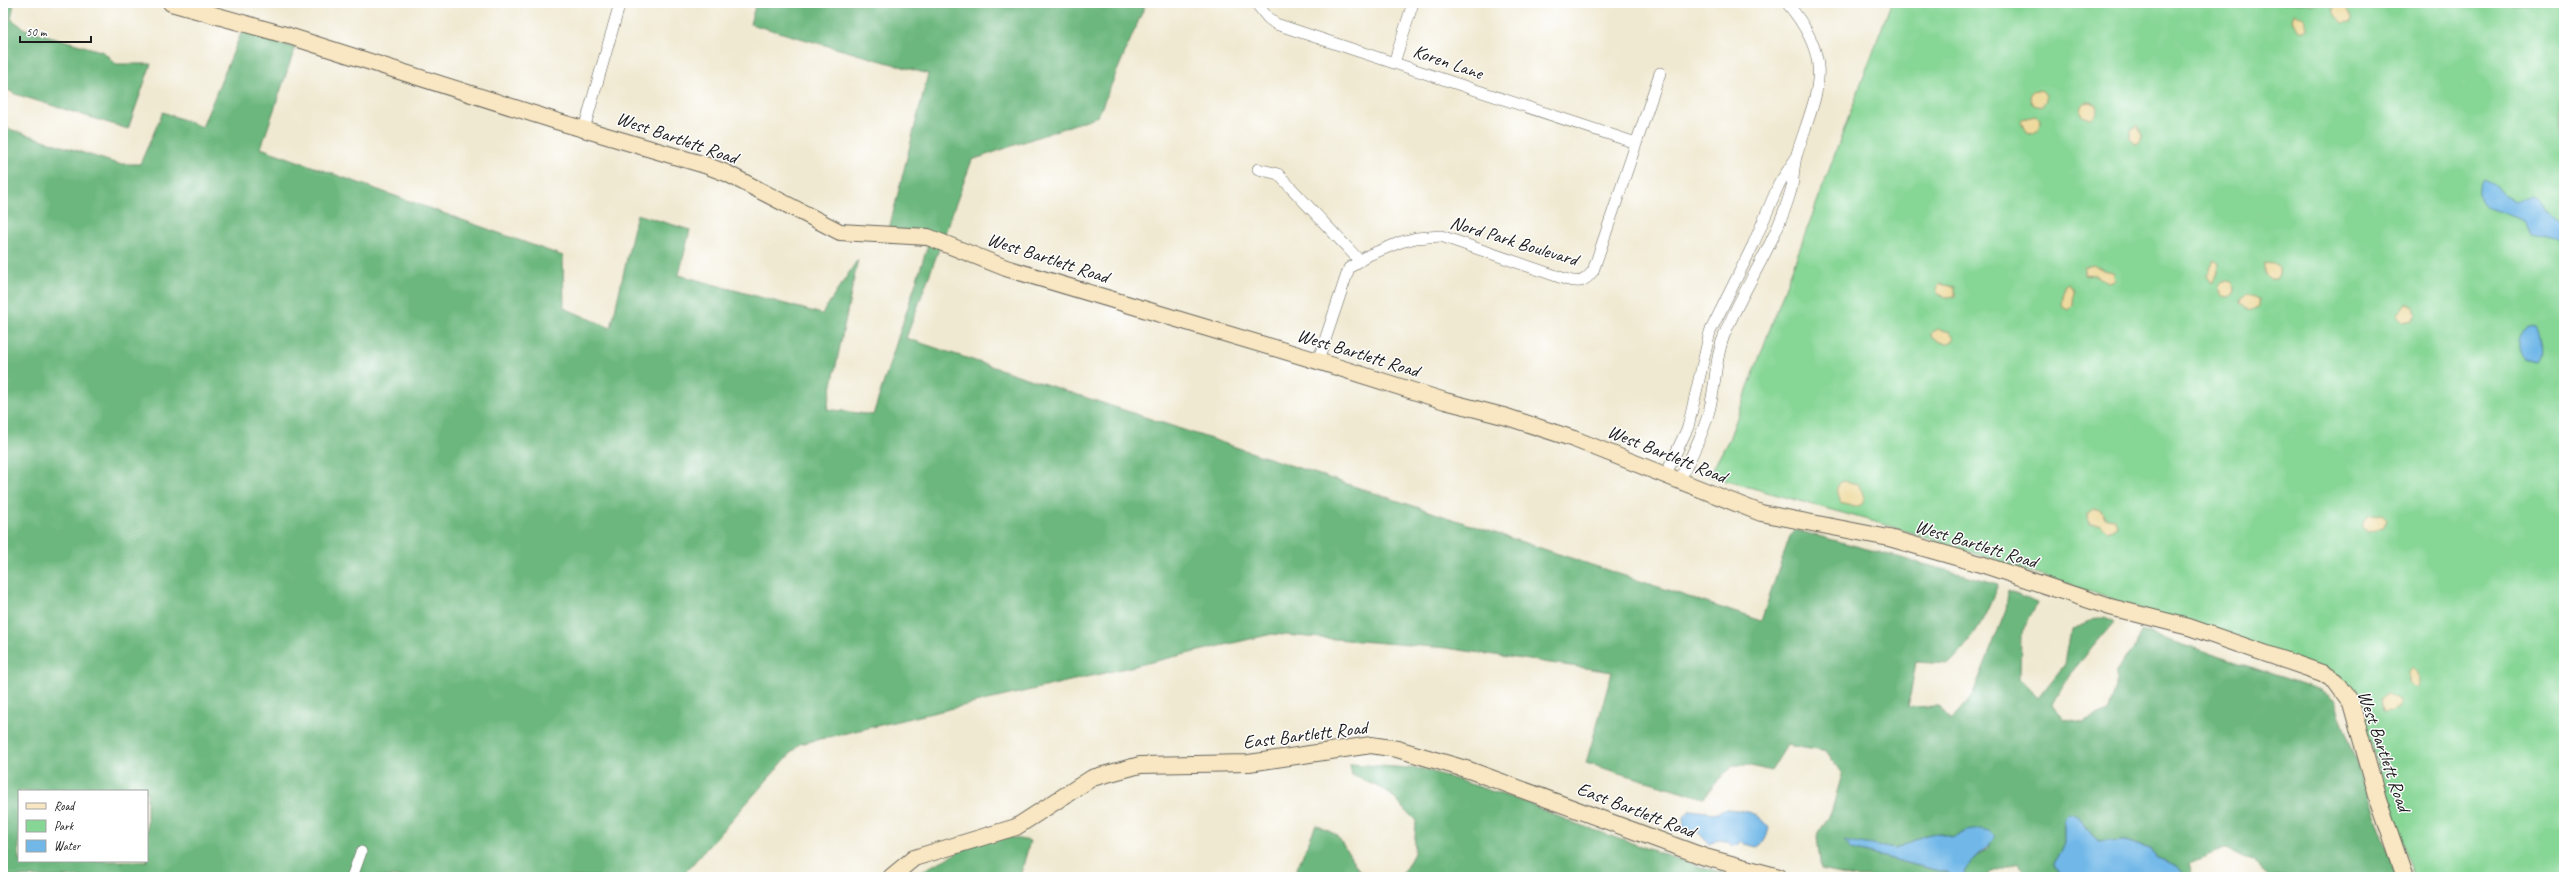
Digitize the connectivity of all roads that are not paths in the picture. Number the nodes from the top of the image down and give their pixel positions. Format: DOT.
graph roads {
  1 [pos="171,3"];
  2 [pos="620,3"];
  3 [pos="1256,3"];
  4 [pos="1413,3"];
  5 [pos="1788,3"];
  6 [pos="1394,63"];
  7 [pos="1660,73"];
  8 [pos="584,129"];
  9 [pos="1636,144"];
  10 [pos="1795,159"];
  11 [pos="1258,169"];
  12 [pos="1772,198"];
  13 [pos="1786,204"];
  14 [pos="1360,261"];
  15 [pos="1318,361"];
  16 [pos="1688,426"];
  17 [pos="1702,434"];
  18 [pos="1666,474"];
  19 [pos="1680,480"];
  20 [pos="361,852"];
  21 [pos="352,877"];
  22 [pos="891,877"];
  23 [pos="1779,877"];
  24 [pos="2405,877"];
  1 -- 8 [label="street, West Bartlett Road"];
  2 -- 8 [label="street"];
  3 -- 6 [label="street, Koren Lane"];
  4 -- 6 [label="street"];
  5 -- 10 [label="street"];
  6 -- 9 [label="street, Koren Lane"];
  7 -- 9 [label="street, Nord Park Boulevard"];
  8 -- 15 [label="street, West Bartlett Road"];
  9 -- 14 [label="street, Nord Park Boulevard"];
  10 -- 12 [label="street"];
  10 -- 13 [label="street"];
  11 -- 14 [label="street"];
  12 -- 13 [label="street"];
  12 -- 16 [label="street"];
  13 -- 17 [label="street"];
  14 -- 15 [label="street, Nord Park Boulevard"];
  15 -- 18 [label="street, West Bartlett Road"];
  16 -- 17 [label="street"];
  16 -- 18 [label="street"];
  17 -- 19 [label="street"];
  18 -- 19 [label="street, West Bartlett Road"];
  19 -- 24 [label="street, West Bartlett Road"];
  20 -- 21 [label="street"];
  22 -- 23 [label="street, East Bartlett Road"];
}
